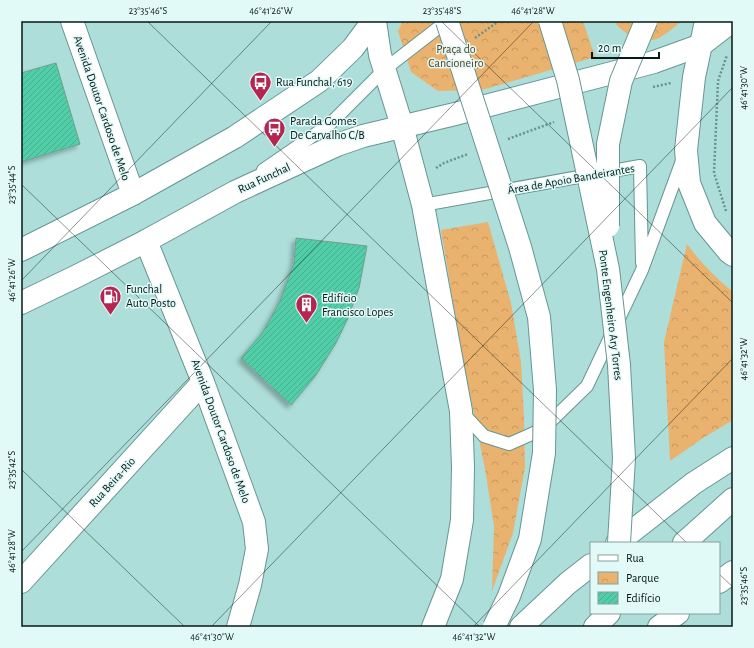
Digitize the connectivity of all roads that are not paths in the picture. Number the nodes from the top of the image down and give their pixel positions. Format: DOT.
graph roads {
  1 [pos="72,21"];
  2 [pos="374,21"];
  3 [pos="447,21"];
  4 [pos="550,21"];
  5 [pos="646,21"];
  6 [pos="706,21"];
  7 [pos="732,21"];
  8 [pos="701,44"];
  9 [pos="385,69"];
  10 [pos="402,126"];
  11 [pos="686,150"];
  12 [pos="235,192"];
  13 [pos="133,194"];
  14 [pos="423,205"];
  15 [pos="146,241"];
  16 [pos="21,250"];
  17 [pos="733,254"];
  18 [pos="608,270"];
  19 [pos="642,270"];
  20 [pos="21,302"];
  21 [pos="203,382"];
  22 [pos="461,411"];
  23 [pos="733,458"];
  24 [pos="733,499"];
  25 [pos="618,542"];
  26 [pos="619,542"];
  27 [pos="685,542"];
  28 [pos="590,566"];
  29 [pos="733,572"];
  30 [pos="720,581"];
  31 [pos="21,582"];
  32 [pos="608,614"];
  33 [pos="615,614"];
  34 [pos="677,614"];
  35 [pos="238,627"];
  36 [pos="433,627"];
  37 [pos="494,627"];
  38 [pos="521,627"];
  39 [pos="595,627"];
  40 [pos="613,627"];
  41 [pos="659,627"];
  1 -- 13 [label="main road, Avenida Doutor Cardoso de Melo"];
  2 -- 9 [label="main road"];
  2 -- 13 [label="main road"];
  3 -- 9 [label="lane"];
  3 -- 37 [label="main road, bridge"];
  4 -- 18 [label="main road, Ponte Engenheiro Ary Torres, bridge"];
  5 -- 18 [label="main road, bridge"];
  6 -- 8 [label="main road"];
  7 -- 8 [label="main road, Rua Funchal"];
  8 -- 10 [label="main road, Rua Funchal"];
  8 -- 11 [label="main road"];
  9 -- 10 [label="main road"];
  9 -- 12 [label="lane"];
  10 -- 12 [label="main road, Rua Funchal"];
  10 -- 14 [label="main road"];
  11 -- 17 [label="main road"];
  11 -- 19 [label="lane, Área de Apoio Bandeirantes"];
  12 -- 15 [label="main road, Rua Funchal"];
  13 -- 16 [label="main road"];
  14 -- 19 [label="lane, Área de Apoio Bandeirantes"];
  14 -- 22 [label="main road"];
  15 -- 20 [label="main road, Rua Funchal"];
  15 -- 21 [label="main road, Avenida Doutor Cardoso de Melo"];
  18 -- 25 [label="main road, Ponte Engenheiro Ary Torres, bridge"];
  19 -- 22 [label="lane, Área de Apoio Bandeirantes"];
  21 -- 31 [label="main road, Rua Beira-Rio"];
  21 -- 35 [label="main road, Avenida Doutor Cardoso de Melo"];
  22 -- 36 [label="main road"];
  23 -- 26 [label="main road"];
  24 -- 27 [label="main road"];
  28 -- 38 [label="main road"];
  29 -- 30 [label="main road"];
  32 -- 39 [label="main road"];
  33 -- 40 [label="main road"];
  34 -- 41 [label="main road"];
}
